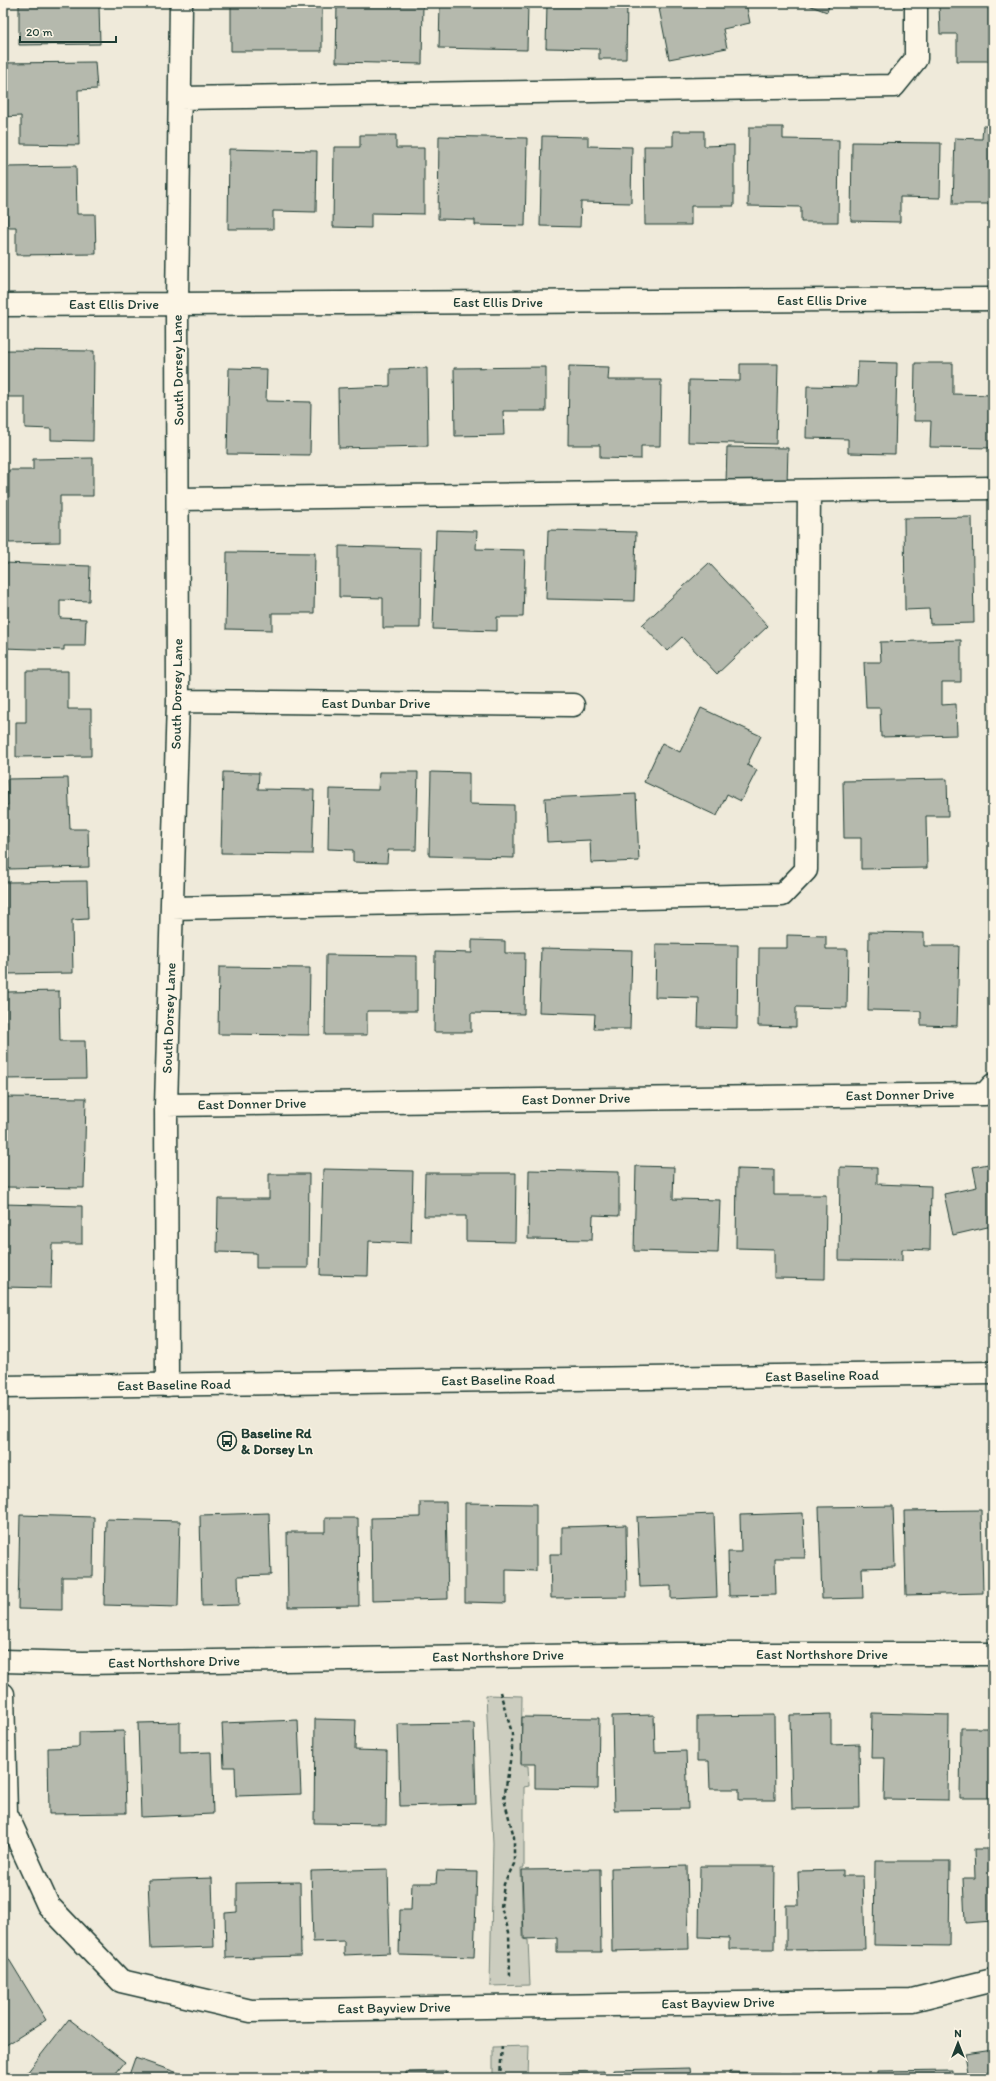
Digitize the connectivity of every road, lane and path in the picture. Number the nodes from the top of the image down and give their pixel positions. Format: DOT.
graph roads {
  1 [pos="181,3"];
  2 [pos="916,3"];
  3 [pos="180,98"];
  4 [pos="993,299"];
  5 [pos="177,303"];
  6 [pos="3,305"];
  7 [pos="993,488"];
  8 [pos="809,491"];
  9 [pos="178,499"];
  10 [pos="178,702"];
  11 [pos="573,705"];
  12 [pos="172,908"];
  13 [pos="989,1090"];
  14 [pos="166,1105"];
  15 [pos="993,1373"];
  16 [pos="167,1384"];
  17 [pos="3,1387"];
  18 [pos="993,1654"];
  19 [pos="3,1661"];
  20 [pos="500,1692"];
  21 [pos="3,1694"];
  22 [pos="993,1980"];
  23 [pos="510,2007"];
  24 [pos="502,2044"];
  25 [pos="500,2078"];
  1 -- 3 [label="street, South Dorsey Lane"];
  2 -- 3 [label="street"];
  3 -- 5 [label="street, South Dorsey Lane"];
  4 -- 5 [label="street, East Ellis Drive"];
  5 -- 6 [label="street, East Ellis Drive"];
  5 -- 9 [label="street, South Dorsey Lane"];
  7 -- 8 [label="street"];
  8 -- 9 [label="street"];
  8 -- 12 [label="street"];
  9 -- 10 [label="street, South Dorsey Lane"];
  10 -- 11 [label="street, East Dunbar Drive"];
  10 -- 12 [label="street, South Dorsey Lane"];
  12 -- 14 [label="street, South Dorsey Lane"];
  13 -- 14 [label="street, East Donner Drive"];
  14 -- 16 [label="street, South Dorsey Lane"];
  15 -- 16 [label="street, East Baseline Road"];
  16 -- 17 [label="street, East Baseline Road"];
  18 -- 19 [label="street, East Northshore Drive"];
  20 -- 23 [label="path"];
  21 -- 23 [label="street, East Bayview Drive"];
  22 -- 23 [label="street, East Bayview Drive"];
  24 -- 25 [label="path"];
}
